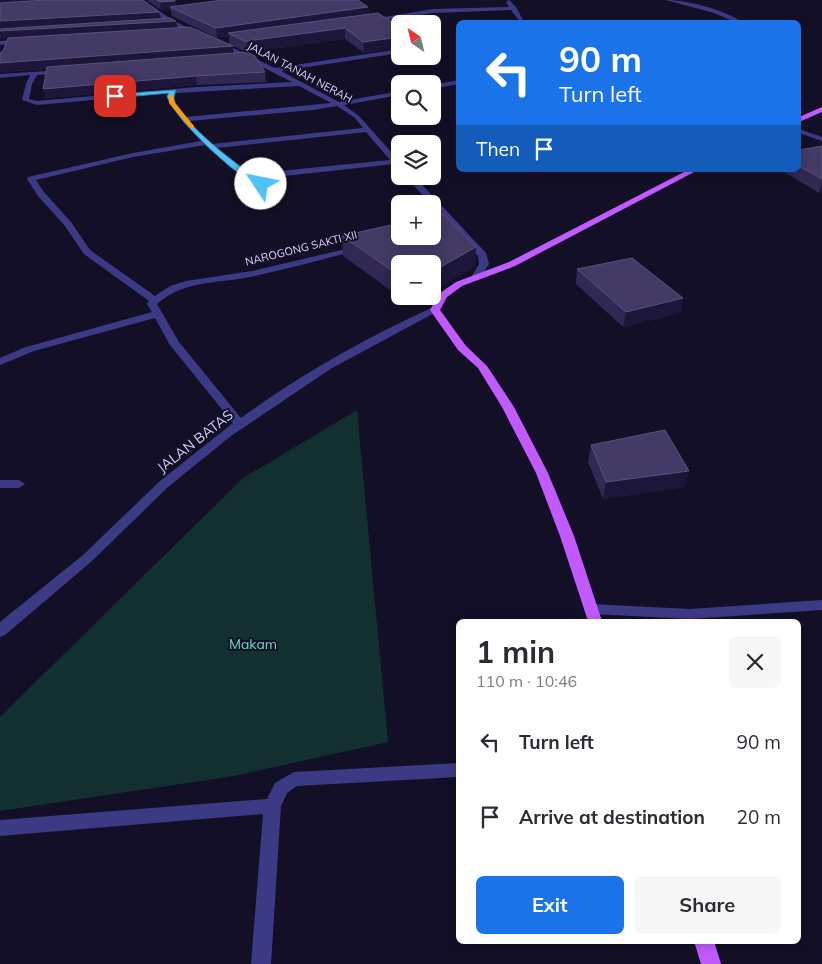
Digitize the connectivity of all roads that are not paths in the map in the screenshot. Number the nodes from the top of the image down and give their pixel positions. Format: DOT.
graph roads {
  1 [pos="139,0"];
  2 [pos="508,0"];
  3 [pos="669,0"];
  4 [pos="514,8"];
  5 [pos="167,13"];
  6 [pos="158,14"];
  7 [pos="521,20"];
  8 [pos="734,20"];
  9 [pos="364,21"];
  10 [pos="172,22"];
  11 [pos="162,23"];
  12 [pos="191,32"];
  13 [pos="176,33"];
  14 [pos="201,35"];
  15 [pos="208,38"];
  16 [pos="226,40"];
  17 [pos="25,42"];
  18 [pos="216,42"];
  19 [pos="3,43"];
  20 [pos="3,51"];
  21 [pos="391,52"];
  22 [pos="249,56"];
  23 [pos="230,58"];
  24 [pos="74,70"];
  25 [pos="275,70"];
  26 [pos="35,73"];
  27 [pos="0,76"];
  28 [pos="456,83"];
  29 [pos="301,84"];
  30 [pos="441,85"];
  31 [pos="173,91"];
  32 [pos="391,95"];
  33 [pos="340,105"];
  34 [pos="822,109"];
  35 [pos="184,119"];
  36 [pos="801,119"];
  37 [pos="368,130"];
  38 [pos="801,132"];
  39 [pos="822,139"];
  40 [pos="209,144"];
  41 [pos="391,156"];
  42 [pos="391,165"];
  43 [pos="690,172"];
  44 [pos="250,178"];
  45 [pos="261,184"];
  46 [pos="417,185"];
  47 [pos="452,223"];
  48 [pos="441,226"];
  49 [pos="368,245"];
  50 [pos="477,276"];
  51 [pos="155,302"];
  52 [pos="435,310"];
  53 [pos="157,314"];
  54 [pos="0,362"];
  55 [pos="240,424"];
  56 [pos="0,484"];
  57 [pos="19,484"];
  58 [pos="822,605"];
  59 [pos="593,615"];
  60 [pos="0,630"];
  61 [pos="456,770"];
  62 [pos="272,806"];
  63 [pos="0,828"];
  64 [pos="705,944"];
  65 [pos="261,964"];
  66 [pos="712,964"];
  1 -- 6 [label="street"];
  2 -- 4 [label="street"];
  3 -- 8 [label="street"];
  4 -- 7 [label="street"];
  4 -- 9 [label="street"];
  5 -- 6 [label="street"];
  6 -- 10 [label="street"];
  10 -- 11 [label="street"];
  10 -- 12 [label="street"];
  12 -- 13 [label="street"];
  12 -- 14 [label="street"];
  15 -- 18 [label="street, JALAN TANAH NERAH"];
  16 -- 18 [label="street"];
  17 -- 19 [label="street"];
  18 -- 22 [label="street, JALAN TANAH NERAH"];
  19 -- 20 [label="street"];
  21 -- 25 [label="street"];
  22 -- 23 [label="street"];
  22 -- 25 [label="street, JALAN TANAH NERAH"];
  24 -- 26 [label="street"];
  25 -- 29 [label="street, JALAN TANAH NERAH"];
  26 -- 27 [label="street"];
  26 -- 31 [label="street"];
  28 -- 30 [label="street"];
  29 -- 31 [label="street"];
  29 -- 33 [label="street, JALAN TANAH NERAH"];
  31 -- 35 [label="street"];
  32 -- 33 [label="street"];
  33 -- 35 [label="street"];
  33 -- 37 [label="street, JALAN TANAH NERAH"];
  34 -- 36 [label="main road"];
  35 -- 40 [label="street"];
  37 -- 40 [label="street"];
  37 -- 41 [label="street, JALAN TANAH NERAH"];
  38 -- 39 [label="street"];
  40 -- 44 [label="street"];
  40 -- 51 [label="street"];
  42 -- 44 [label="street"];
  43 -- 50 [label="main road"];
  44 -- 45 [label="street"];
  46 -- 47 [label="street"];
  47 -- 48 [label="street"];
  47 -- 50 [label="street"];
  49 -- 51 [label="street, NAROGONG SAKTI XII"];
  50 -- 52 [label="main road"];
  51 -- 53 [label="street"];
  52 -- 55 [label="street, JALAN BATAS"];
  52 -- 59 [label="main road"];
  53 -- 54 [label="street"];
  53 -- 55 [label="street"];
  55 -- 60 [label="street, JALAN BATAS"];
  56 -- 57 [label="street"];
  58 -- 59 [label="street"];
  61 -- 62 [label="street"];
  62 -- 63 [label="street"];
  62 -- 65 [label="street"];
  64 -- 66 [label="main road"];
}
